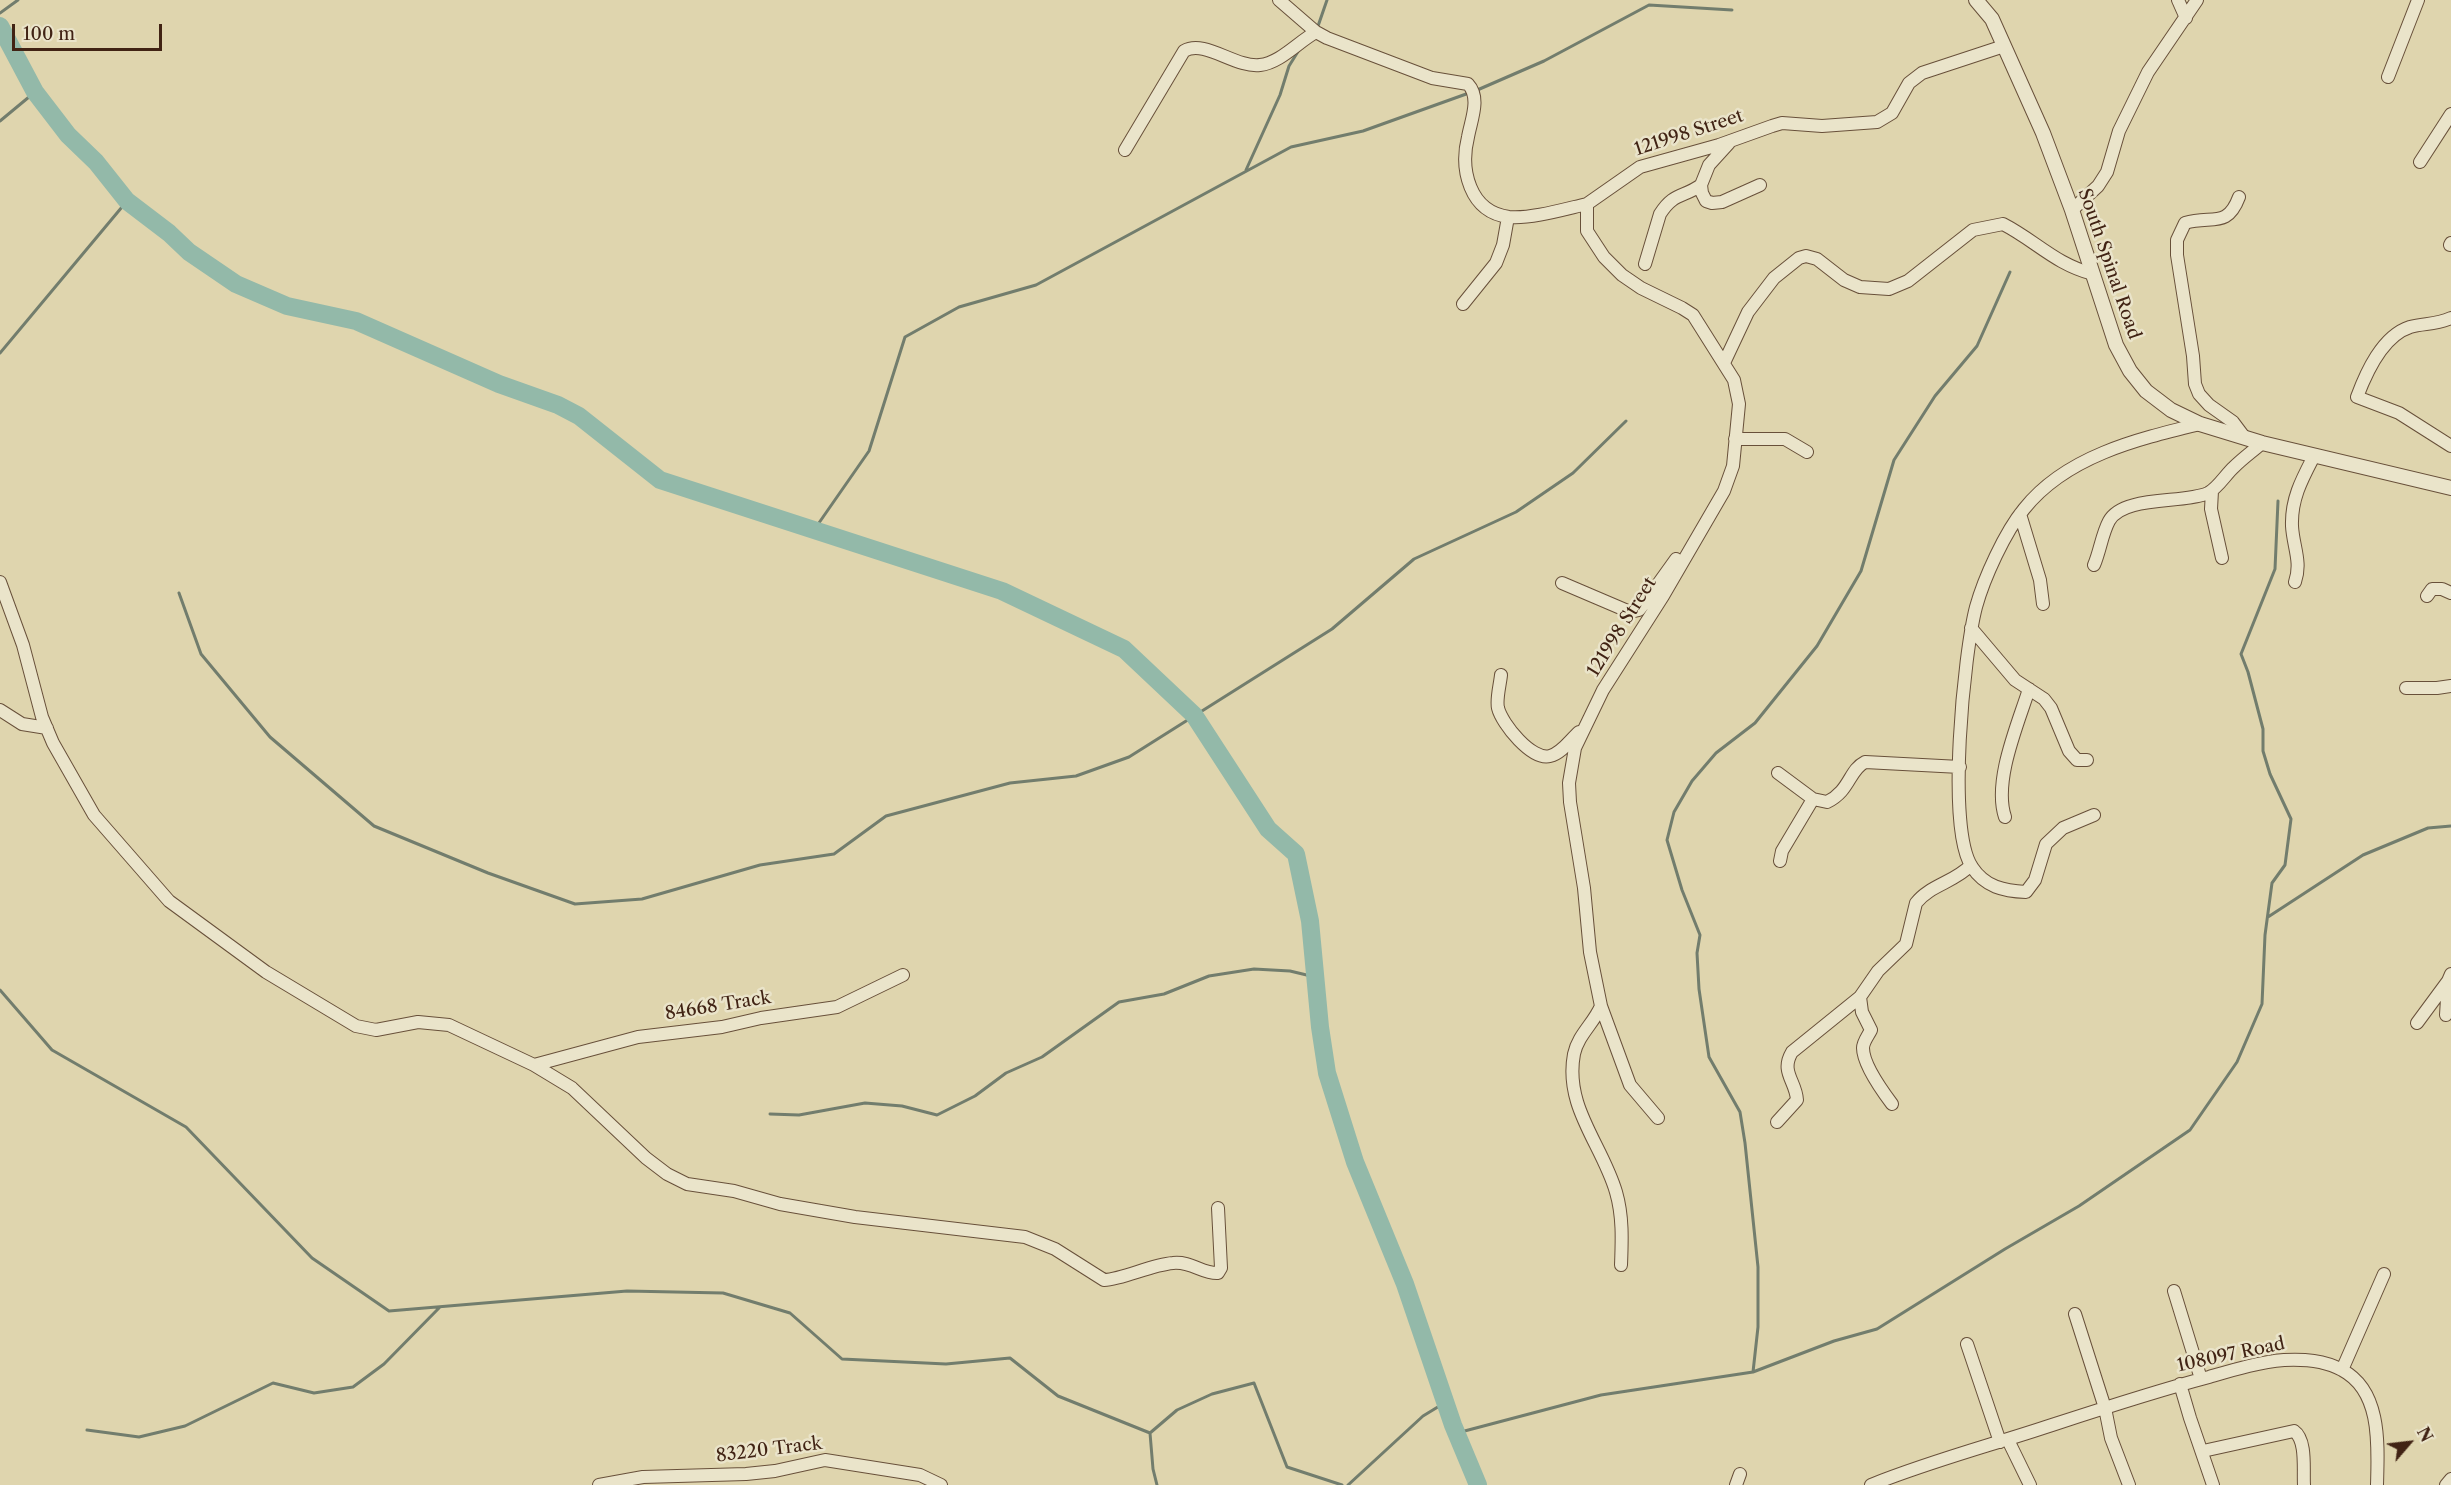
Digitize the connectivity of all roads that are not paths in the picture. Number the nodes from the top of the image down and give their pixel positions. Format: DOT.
graph roads {
  1 [pos="1279,0"];
  2 [pos="1976,0"];
  3 [pos="2178,0"];
  4 [pos="2197,0"];
  5 [pos="2418,0"];
  6 [pos="2186,18"];
  7 [pos="1316,32"];
  8 [pos="2004,46"];
  9 [pos="2388,77"];
  10 [pos="2451,114"];
  11 [pos="1734,139"];
  12 [pos="1125,150"];
  13 [pos="2420,162"];
  14 [pos="1701,185"];
  15 [pos="1760,185"];
  16 [pos="2238,197"];
  17 [pos="1587,204"];
  18 [pos="2072,210"];
  19 [pos="1508,217"];
  20 [pos="1645,264"];
  21 [pos="2093,274"];
  22 [pos="1463,304"];
  23 [pos="2451,318"];
  24 [pos="1724,363"];
  25 [pos="2200,424"];
  26 [pos="2245,438"];
  27 [pos="1735,439"];
  28 [pos="2262,443"];
  29 [pos="2451,446"];
  30 [pos="1807,453"];
  31 [pos="2314,456"];
  32 [pos="2451,488"];
  33 [pos="2212,491"];
  34 [pos="2020,514"];
  35 [pos="1699,534"];
  36 [pos="2222,558"];
  37 [pos="2094,565"];
  38 [pos="2295,582"];
  39 [pos="1562,583"];
  40 [pos="1,585"];
  41 [pos="2451,593"];
  42 [pos="2427,596"];
  43 [pos="2043,604"];
  44 [pos="1971,628"];
  45 [pos="1501,675"];
  46 [pos="2451,686"];
  47 [pos="2406,688"];
  48 [pos="2029,689"];
  49 [pos="0,710"];
  50 [pos="47,728"];
  51 [pos="1582,730"];
  52 [pos="2087,760"];
  53 [pos="1960,767"];
  54 [pos="1778,773"];
  55 [pos="1813,800"];
  56 [pos="2094,815"];
  57 [pos="2005,818"];
  58 [pos="1780,861"];
  59 [pos="1971,865"];
  60 [pos="903,975"];
  61 [pos="2450,977"];
  62 [pos="1860,997"];
  63 [pos="1601,1006"];
  64 [pos="2446,1015"];
  65 [pos="2417,1023"];
  66 [pos="534,1065"];
  67 [pos="1892,1104"];
  68 [pos="1658,1118"];
  69 [pos="1777,1122"];
  70 [pos="1218,1208"];
  71 [pos="1621,1265"];
  72 [pos="2384,1274"];
  73 [pos="2174,1291"];
  74 [pos="2075,1314"];
  75 [pos="1967,1344"];
  76 [pos="2342,1370"];
  77 [pos="2201,1379"];
  78 [pos="2180,1384"];
  79 [pos="2105,1408"];
  80 [pos="2004,1441"];
  81 [pos="2203,1452"];
  82 [pos="2451,1479"];
  83 [pos="599,1485"];
  84 [pos="941,1485"];
  85 [pos="1871,1485"];
  86 [pos="2030,1485"];
  87 [pos="2129,1485"];
  88 [pos="2214,1485"];
  89 [pos="2304,1485"];
  90 [pos="2377,1485"];
  91 [pos="2446,1485"];
  1 -- 7 [label="street"];
  2 -- 8 [label="street"];
  3 -- 6 [label="street"];
  4 -- 6 [label="street"];
  5 -- 9 [label="street"];
  6 -- 18 [label="street"];
  7 -- 12 [label="street"];
  7 -- 19 [label="street"];
  8 -- 11 [label="street, 121998 Street"];
  8 -- 18 [label="street, South Spinal Road"];
  10 -- 13 [label="street"];
  11 -- 14 [label="street"];
  11 -- 17 [label="street, 121998 Street"];
  14 -- 15 [label="street"];
  14 -- 20 [label="street"];
  16 -- 26 [label="street"];
  17 -- 19 [label="street"];
  17 -- 24 [label="street, 121998 Street"];
  18 -- 21 [label="street, South Spinal Road"];
  19 -- 22 [label="street"];
  21 -- 24 [label="street"];
  21 -- 25 [label="street, South Spinal Road"];
  23 -- 29 [label="street"];
  24 -- 27 [label="street, 121998 Street"];
  25 -- 26 [label="street, South Spinal Road"];
  25 -- 34 [label="street"];
  26 -- 28 [label="street, South Spinal Road"];
  27 -- 30 [label="street"];
  27 -- 35 [label="street, 121998 Street"];
  28 -- 31 [label="street, South Spinal Road"];
  28 -- 33 [label="street"];
  31 -- 32 [label="street, South Spinal Road"];
  31 -- 38 [label="street"];
  33 -- 36 [label="street"];
  33 -- 37 [label="street"];
  34 -- 43 [label="street"];
  34 -- 44 [label="street"];
  35 -- 39 [label="street"];
  35 -- 51 [label="street, 121998 Street"];
  40 -- 50 [label="street"];
  41 -- 42 [label="street"];
  44 -- 48 [label="street"];
  44 -- 53 [label="street"];
  45 -- 51 [label="street, 121998 Street"];
  46 -- 47 [label="street"];
  48 -- 52 [label="street"];
  48 -- 57 [label="street"];
  49 -- 50 [label="street"];
  50 -- 66 [label="street"];
  51 -- 63 [label="street, 121998 Street"];
  53 -- 55 [label="street"];
  53 -- 59 [label="street"];
  54 -- 55 [label="street"];
  55 -- 58 [label="street"];
  56 -- 59 [label="street"];
  59 -- 62 [label="street"];
  60 -- 66 [label="street, 84668 Track"];
  61 -- 64 [label="street"];
  61 -- 65 [label="street"];
  62 -- 67 [label="street"];
  62 -- 69 [label="street"];
  63 -- 68 [label="street, 121998 Street"];
  63 -- 71 [label="street"];
  66 -- 70 [label="street"];
  72 -- 76 [label="street"];
  73 -- 77 [label="street"];
  74 -- 79 [label="street"];
  75 -- 80 [label="street"];
  76 -- 77 [label="street, 108097 Road"];
  76 -- 90 [label="street, 108097 Road"];
  77 -- 78 [label="street, 108097 Road"];
  78 -- 79 [label="street, 108097 Road"];
  78 -- 81 [label="street"];
  79 -- 80 [label="street, 108097 Road"];
  79 -- 87 [label="street"];
  80 -- 85 [label="street, 108097 Road"];
  80 -- 86 [label="street"];
  81 -- 88 [label="street"];
  81 -- 89 [label="street"];
  82 -- 91 [label="street"];
  83 -- 84 [label="street, 83220 Track"];
}
